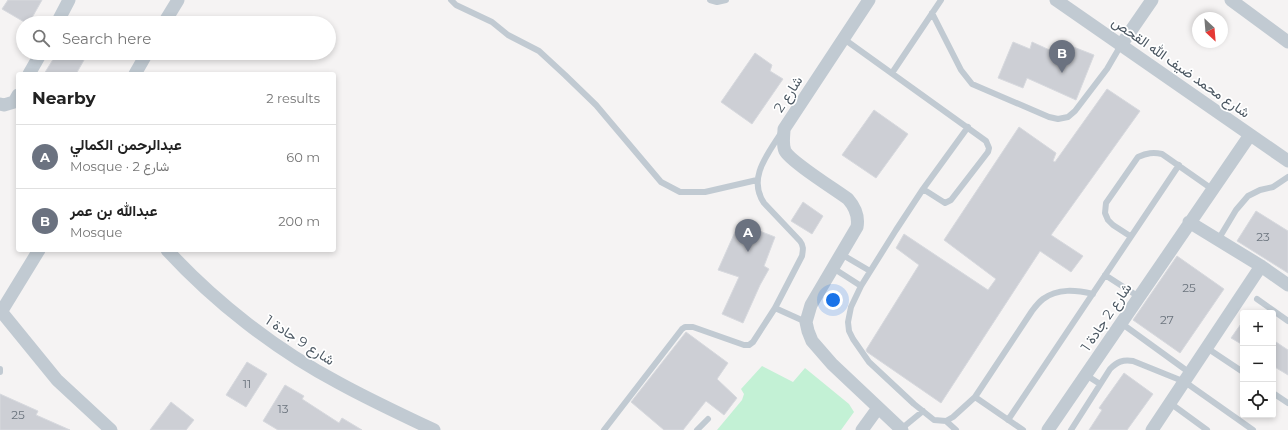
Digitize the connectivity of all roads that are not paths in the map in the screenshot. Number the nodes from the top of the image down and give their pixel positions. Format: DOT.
graph roads {
  1 [pos="69,0"];
  2 [pos="178,0"];
  3 [pos="451,0"];
  4 [pos="710,0"];
  5 [pos="726,0"];
  6 [pos="869,0"];
  7 [pos="941,0"];
  8 [pos="1056,0"];
  9 [pos="1152,0"];
  10 [pos="1235,0"];
  11 [pos="932,13"];
  12 [pos="61,16"];
  13 [pos="168,16"];
  14 [pos="844,39"];
  15 [pos="1288,42"];
  16 [pos="1121,45"];
  17 [pos="37,60"];
  18 [pos="143,60"];
  19 [pos="30,72"];
  20 [pos="136,72"];
  21 [pos="892,73"];
  22 [pos="16,98"];
  23 [pos="0,104"];
  24 [pos="968,127"];
  25 [pos="784,129"];
  26 [pos="1250,135"];
  27 [pos="1288,161"];
  28 [pos="1179,165"];
  29 [pos="1288,177"];
  30 [pos="757,180"];
  31 [pos="923,189"];
  32 [pos="1212,189"];
  33 [pos="1189,222"];
  34 [pos="1130,236"];
  35 [pos="1218,240"];
  36 [pos="39,252"];
  37 [pos="169,252"];
  38 [pos="841,254"];
  39 [pos="1261,266"];
  40 [pos="833,268"];
  41 [pos="870,271"];
  42 [pos="1105,274"];
  43 [pos="1288,285"];
  44 [pos="861,286"];
  45 [pos="1093,294"];
  46 [pos="1139,297"];
  47 [pos="1257,299"];
  48 [pos="775,308"];
  49 [pos="1,311"];
  50 [pos="1288,321"];
  51 [pos="806,322"];
  52 [pos="1121,323"];
  53 [pos="1207,348"];
  54 [pos="0,369"];
  55 [pos="1240,370"];
  56 [pos="0,372"];
  57 [pos="1086,375"];
  58 [pos="1187,378"];
  59 [pos="1100,384"];
  60 [pos="1276,395"];
  61 [pos="975,397"];
  62 [pos="1288,403"];
  63 [pos="1170,404"];
  64 [pos="878,408"];
  65 [pos="923,412"];
  66 [pos="708,419"];
  67 [pos="1008,420"];
  68 [pos="946,421"];
  69 [pos="109,429"];
  70 [pos="430,429"];
  71 [pos="604,430"];
  72 [pos="697,430"];
  73 [pos="862,430"];
  74 [pos="902,430"];
  75 [pos="956,430"];
  76 [pos="1023,430"];
  77 [pos="1048,430"];
  78 [pos="1071,430"];
  79 [pos="1152,430"];
  80 [pos="1207,430"];
  81 [pos="1253,430"];
  1 -- 12 [label="street"];
  2 -- 13 [label="street"];
  3 -- 30 [label="lane"];
  4 -- 5 [label="lane"];
  6 -- 14 [label="street, شارع 2"];
  7 -- 11 [label="lane"];
  8 -- 16 [label="street, شارع محمد ضيف الله القحص"];
  9 -- 16 [label="street"];
  10 -- 15 [label="street"];
  11 -- 16 [label="lane"];
  11 -- 21 [label="lane"];
  14 -- 21 [label="lane"];
  14 -- 25 [label="street, شارع 2"];
  16 -- 26 [label="street, شارع محمد ضيف الله القحص"];
  17 -- 19 [label="street"];
  18 -- 20 [label="street"];
  21 -- 24 [label="lane"];
  22 -- 23 [label="street"];
  24 -- 31 [label="lane"];
  24 -- 31 [label="lane"];
  25 -- 30 [label="lane"];
  25 -- 38 [label="street, شارع 2"];
  26 -- 27 [label="street, شارع محمد ضيف الله القحص"];
  26 -- 32 [label="street, شارع 2 جادة 1"];
  28 -- 32 [label="lane"];
  28 -- 34 [label="lane"];
  28 -- 34 [label="lane"];
  29 -- 35 [label="lane"];
  30 -- 48 [label="lane"];
  31 -- 41 [label="lane"];
  32 -- 33 [label="street, شارع 2 جادة 1"];
  33 -- 35 [label="street"];
  33 -- 46 [label="street, شارع 2 جادة 1"];
  34 -- 42 [label="lane"];
  35 -- 39 [label="street"];
  36 -- 49 [label="street"];
  37 -- 70 [label="street, شارع 9 جادة 1"];
  38 -- 40 [label="street, شارع 2"];
  38 -- 41 [label="lane"];
  39 -- 43 [label="street"];
  39 -- 53 [label="street"];
  40 -- 44 [label="lane"];
  40 -- 51 [label="street, شارع 2"];
  41 -- 44 [label="lane"];
  42 -- 45 [label="lane"];
  42 -- 46 [label="lane"];
  44 -- 65 [label="lane"];
  45 -- 61 [label="lane"];
  45 -- 67 [label="lane"];
  46 -- 52 [label="street, شارع 2 جادة 1"];
  47 -- 50 [label="lane"];
  48 -- 51 [label="lane"];
  48 -- 71 [label="lane"];
  49 -- 69 [label="street"];
  51 -- 64 [label="street"];
  52 -- 57 [label="street, شارع 2 جادة 1"];
  52 -- 58 [label="lane"];
  53 -- 55 [label="lane"];
  53 -- 58 [label="street"];
  54 -- 56 [label="lane"];
  57 -- 59 [label="lane"];
  57 -- 77 [label="street, شارع 2 جادة 1"];
  58 -- 59 [label="lane"];
  58 -- 63 [label="street"];
  58 -- 81 [label="lane"];
  59 -- 78 [label="lane"];
  60 -- 62 [label="lane"];
  61 -- 67 [label="lane"];
  61 -- 68 [label="lane"];
  63 -- 79 [label="street"];
  63 -- 80 [label="lane"];
  64 -- 73 [label="street"];
  64 -- 74 [label="street"];
  65 -- 68 [label="lane"];
  65 -- 74 [label="lane"];
  66 -- 72 [label="lane"];
  67 -- 76 [label="lane"];
  68 -- 75 [label="lane"];
}
